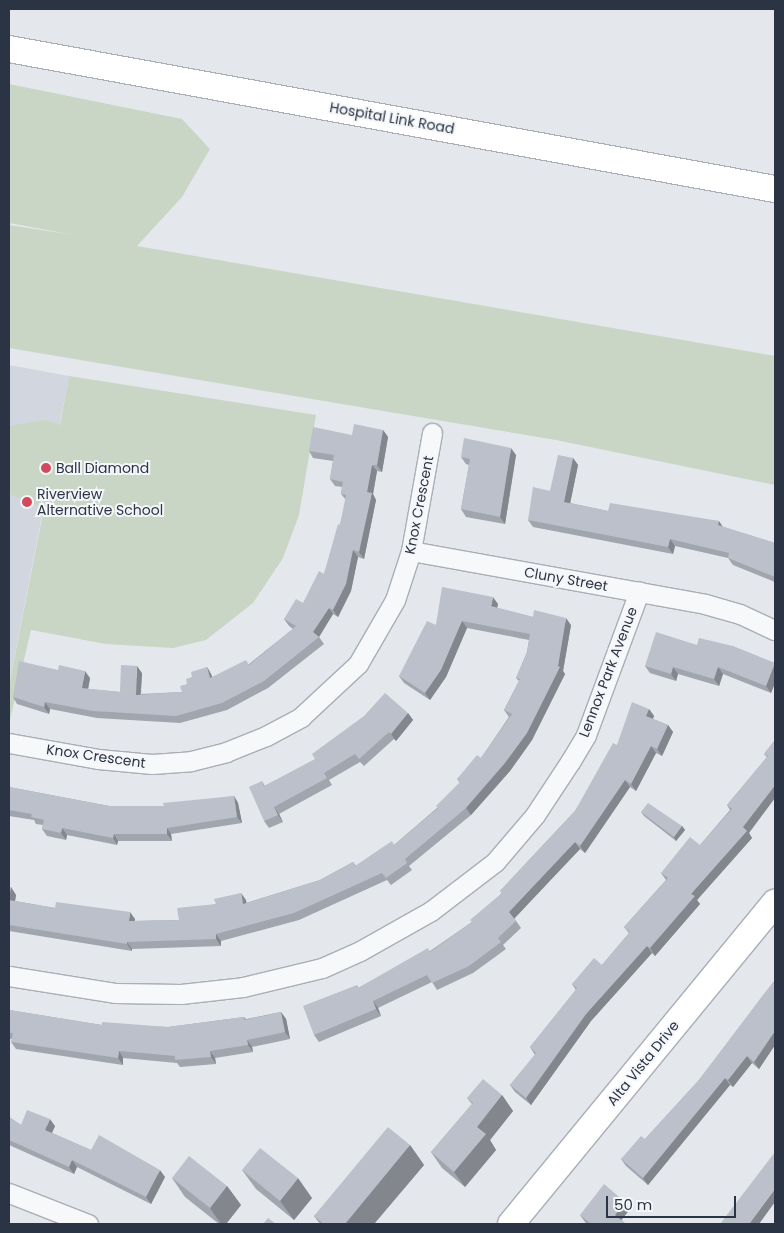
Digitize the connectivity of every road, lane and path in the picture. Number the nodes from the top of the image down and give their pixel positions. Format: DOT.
graph roads {
  1 [pos="9,49"];
  2 [pos="775,189"];
  3 [pos="432,433"];
  4 [pos="411,552"];
  5 [pos="639,592"];
  6 [pos="775,630"];
  7 [pos="9,743"];
  8 [pos="775,903"];
  9 [pos="9,976"];
  10 [pos="9,1193"];
  11 [pos="84,1223"];
  12 [pos="512,1224"];
  1 -- 2 [label="street, Hospital Link Road"];
  3 -- 4 [label="street, Knox Crescent"];
  4 -- 5 [label="street, Cluny Street"];
  4 -- 7 [label="street, Knox Crescent"];
  5 -- 6 [label="street, Cluny Street"];
  5 -- 9 [label="street, Lennox Park Avenue"];
  8 -- 12 [label="street, Alta Vista Drive"];
  10 -- 11 [label="street"];
}
